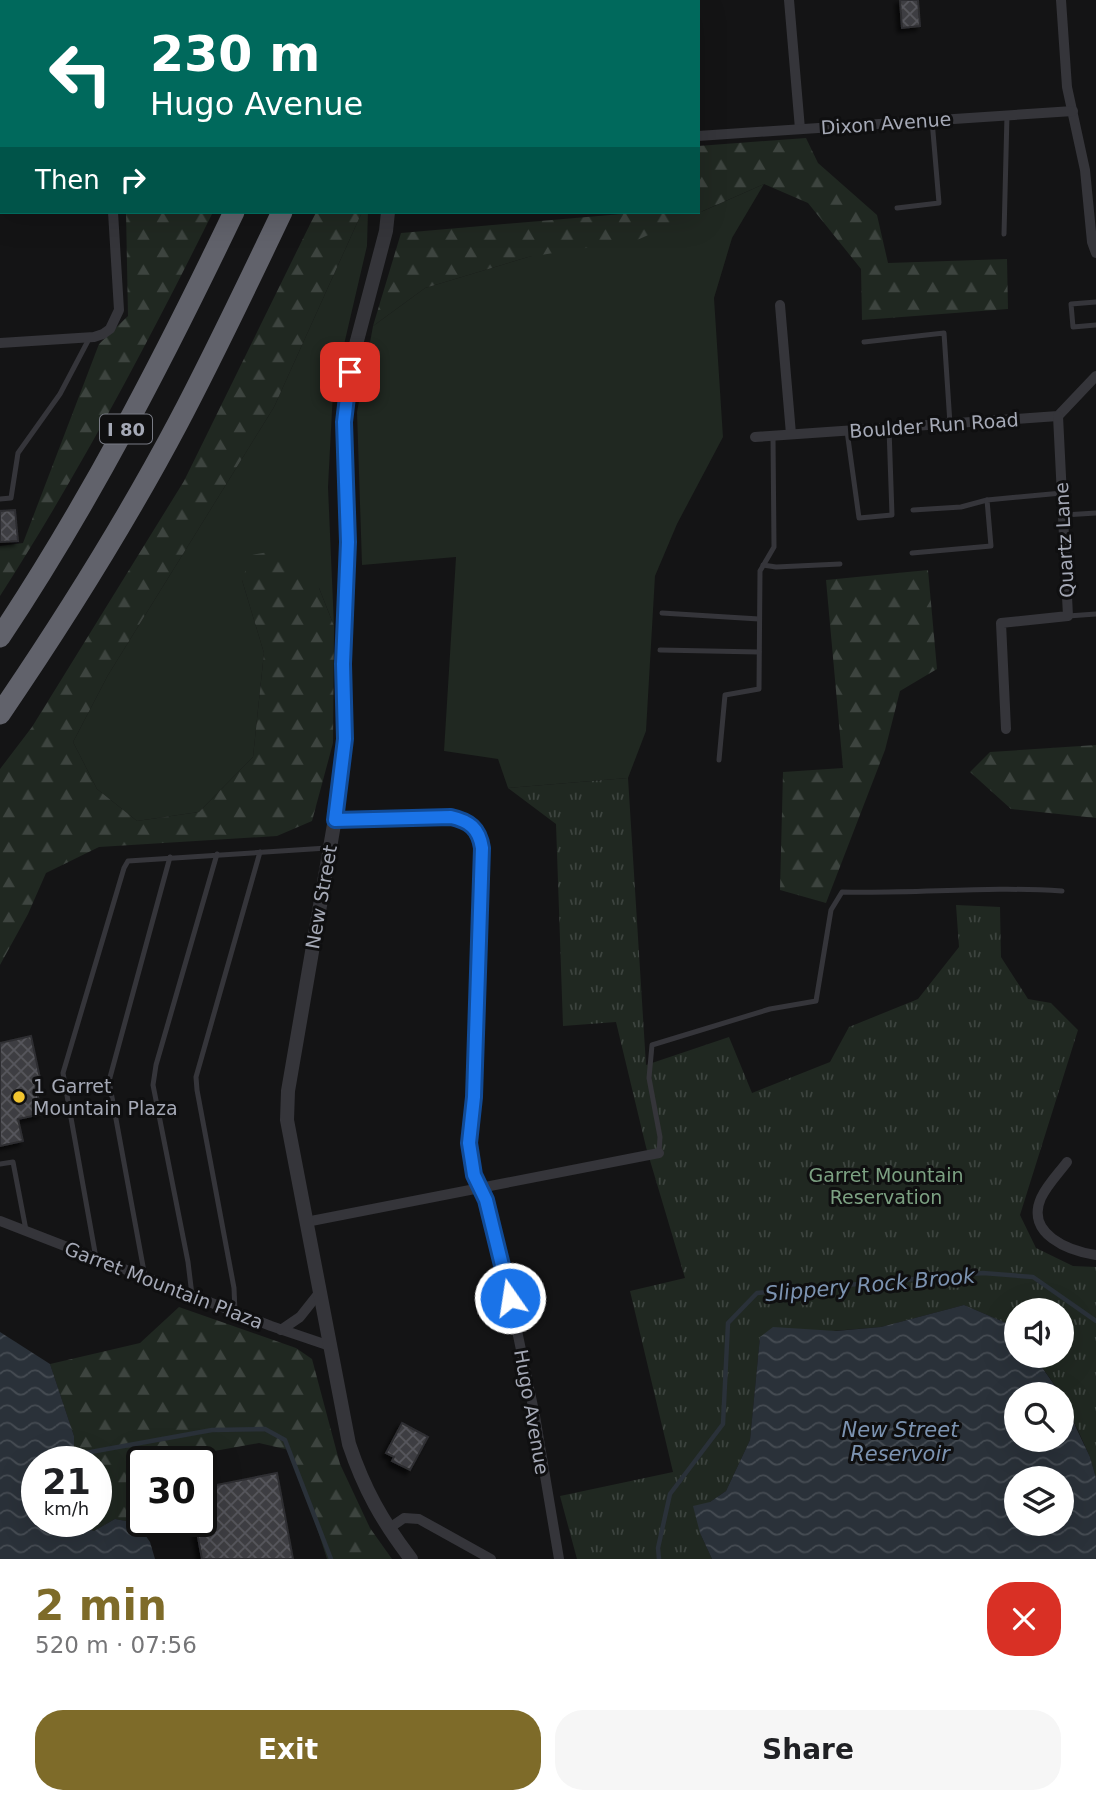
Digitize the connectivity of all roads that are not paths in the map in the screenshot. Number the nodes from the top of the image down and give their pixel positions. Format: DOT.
graph roads {
  1 [pos="789,0"];
  2 [pos="1061,0"];
  3 [pos="1073,110"];
  4 [pos="1007,115"];
  5 [pos="932,120"];
  6 [pos="800,129"];
  7 [pos="700,136"];
  8 [pos="897,208"];
  9 [pos="113,214"];
  10 [pos="233,214"];
  11 [pos="281,214"];
  12 [pos="388,214"];
  13 [pos="1004,234"];
  14 [pos="1096,253"];
  15 [pos="1096,302"];
  16 [pos="780,305"];
  17 [pos="1096,325"];
  18 [pos="90,337"];
  19 [pos="864,342"];
  20 [pos="0,343"];
  21 [pos="1096,376"];
  22 [pos="1058,416"];
  23 [pos="950,424"];
  24 [pos="889,428"];
  25 [pos="847,431"];
  26 [pos="791,434"];
  27 [pos="774,436"];
  28 [pos="755,438"];
  29 [pos="1062,493"];
  30 [pos="0,499"];
  31 [pos="987,500"];
  32 [pos="913,510"];
  33 [pos="1096,513"];
  34 [pos="1063,515"];
  35 [pos="912,553"];
  36 [pos="840,564"];
  37 [pos="764,565"];
  38 [pos="662,613"];
  39 [pos="1096,614"];
  40 [pos="1068,616"];
  41 [pos="759,619"];
  42 [pos="0,637"];
  43 [pos="660,650"];
  44 [pos="759,652"];
  45 [pos="0,714"];
  46 [pos="1006,729"];
  47 [pos="719,760"];
  48 [pos="335,820"];
  49 [pos="330,848"];
  50 [pos="260,852"];
  51 [pos="217,854"];
  52 [pos="170,857"];
  53 [pos="1062,891"];
  54 [pos="659,1153"];
  55 [pos="1067,1162"];
  56 [pos="0,1164"];
  57 [pos="480,1188"];
  58 [pos="0,1221"];
  59 [pos="306,1222"];
  60 [pos="26,1230"];
  61 [pos="1096,1255"];
  62 [pos="96,1258"];
  63 [pos="145,1277"];
  64 [pos="319,1293"];
  65 [pos="192,1295"];
  66 [pos="235,1312"];
  67 [pos="281,1330"];
  68 [pos="330,1346"];
  69 [pos="388,1528"];
  70 [pos="411,1559"];
  71 [pos="491,1559"];
  72 [pos="559,1559"];
  1 -- 6 [label="street"];
  2 -- 3 [label="street"];
  3 -- 4 [label="street, Dixon Avenue"];
  3 -- 14 [label="street"];
  4 -- 5 [label="street, Dixon Avenue"];
  4 -- 13 [label="lane"];
  5 -- 6 [label="street, Dixon Avenue"];
  5 -- 8 [label="lane"];
  6 -- 7 [label="street, Dixon Avenue"];
  9 -- 18 [label="street"];
  10 -- 42 [label="highway, I 80"];
  11 -- 45 [label="highway, I 80"];
  12 -- 48 [label="street, New Street"];
  15 -- 17 [label="lane"];
  16 -- 26 [label="street"];
  18 -- 20 [label="street"];
  18 -- 30 [label="lane"];
  19 -- 23 [label="lane"];
  21 -- 22 [label="street"];
  22 -- 23 [label="street, Boulder Run Road"];
  22 -- 29 [label="street, Quartz Lane"];
  23 -- 24 [label="street, Boulder Run Road"];
  24 -- 25 [label="street, Boulder Run Road"];
  24 -- 25 [label="lane"];
  25 -- 26 [label="street, Boulder Run Road"];
  26 -- 27 [label="street, Boulder Run Road"];
  27 -- 28 [label="street, Boulder Run Road"];
  27 -- 37 [label="lane"];
  29 -- 31 [label="lane"];
  29 -- 34 [label="street, Quartz Lane"];
  31 -- 32 [label="lane"];
  31 -- 35 [label="lane"];
  33 -- 34 [label="lane"];
  34 -- 40 [label="street, Quartz Lane"];
  36 -- 37 [label="lane"];
  37 -- 41 [label="lane"];
  38 -- 41 [label="lane"];
  39 -- 40 [label="lane"];
  40 -- 46 [label="street, Quartz Lane"];
  41 -- 44 [label="lane"];
  43 -- 44 [label="lane"];
  44 -- 47 [label="lane"];
  48 -- 49 [label="street, New Street"];
  48 -- 57 [label="street, Hugo Avenue"];
  49 -- 50 [label="lane"];
  49 -- 59 [label="street, New Street"];
  50 -- 51 [label="lane"];
  50 -- 66 [label="lane"];
  51 -- 52 [label="lane"];
  51 -- 65 [label="lane"];
  52 -- 62 [label="lane"];
  52 -- 63 [label="lane"];
  53 -- 54 [label="lane"];
  54 -- 57 [label="street"];
  55 -- 61 [label="street"];
  56 -- 60 [label="lane"];
  57 -- 59 [label="street"];
  57 -- 72 [label="street, Hugo Avenue"];
  58 -- 60 [label="street, Garret Mountain Plaza"];
  59 -- 64 [label="street, New Street"];
  60 -- 62 [label="street, Garret Mountain Plaza"];
  62 -- 63 [label="street, Garret Mountain Plaza"];
  63 -- 65 [label="street, Garret Mountain Plaza"];
  64 -- 67 [label="street"];
  64 -- 68 [label="street, New Street"];
  65 -- 66 [label="street, Garret Mountain Plaza"];
  66 -- 67 [label="street, Garret Mountain Plaza"];
  67 -- 68 [label="street, Garret Mountain Plaza"];
  68 -- 69 [label="street, New Street"];
  69 -- 70 [label="street, New Street"];
  69 -- 71 [label="street"];
}
